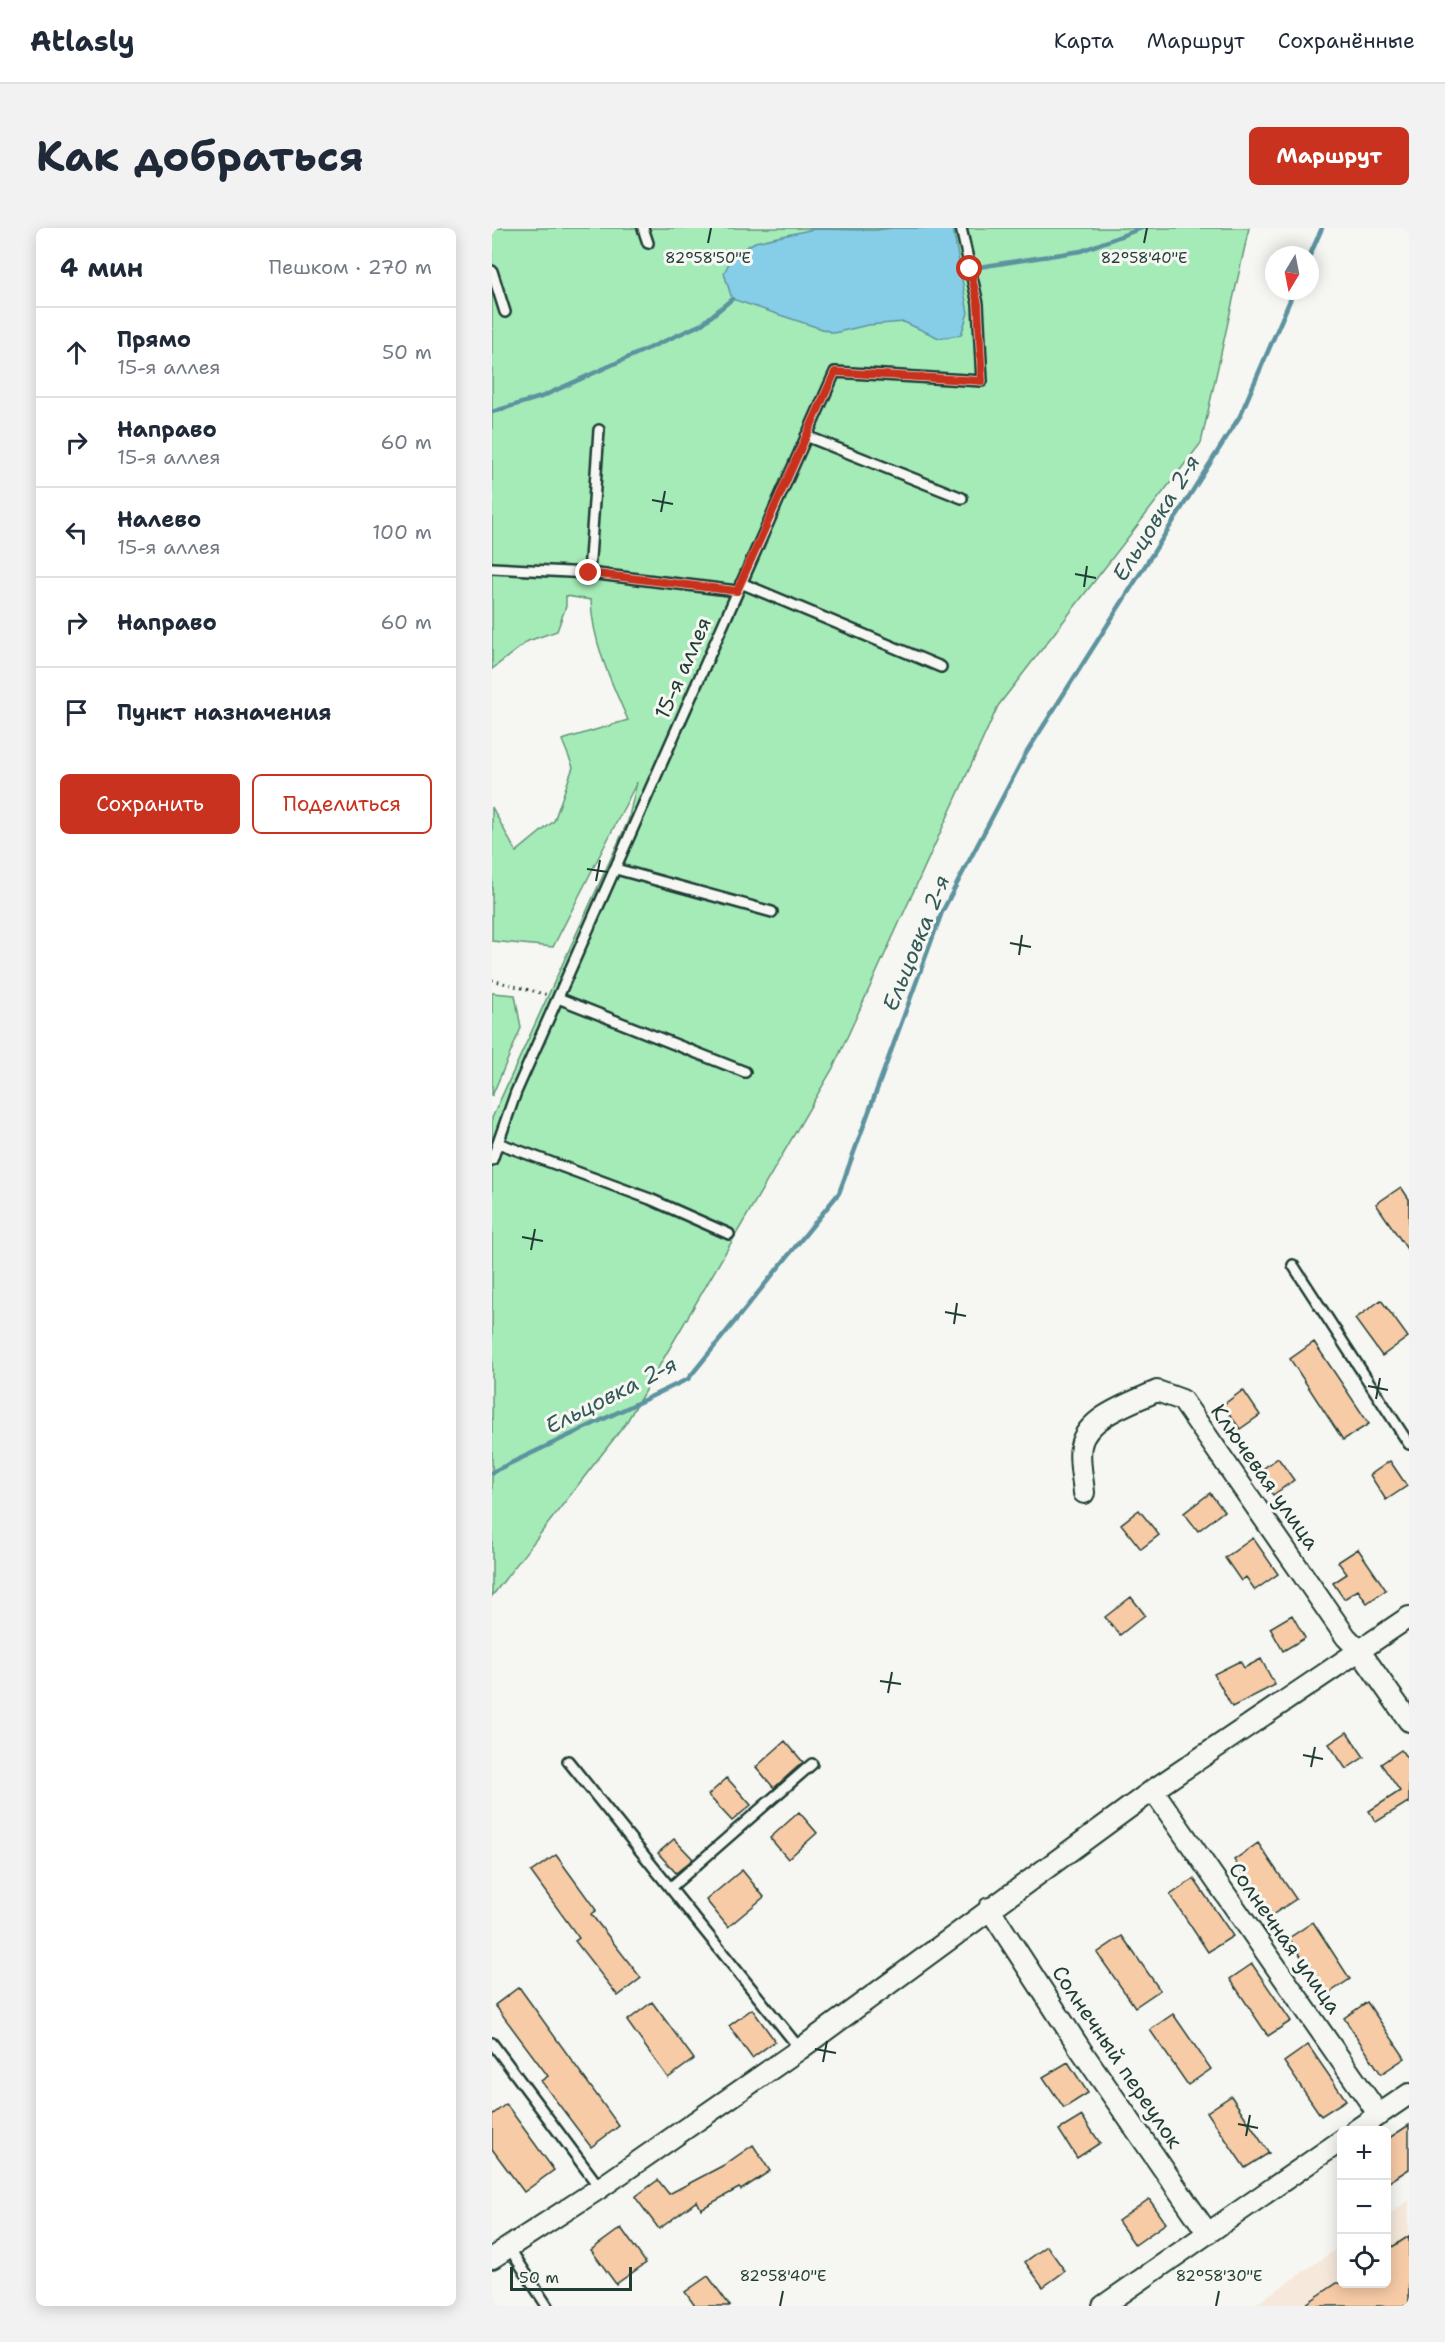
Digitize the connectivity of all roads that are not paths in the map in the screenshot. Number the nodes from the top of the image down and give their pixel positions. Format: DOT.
graph roads {
  1 [pos="643,228"];
  2 [pos="961,228"];
  3 [pos="648,243"];
  4 [pos="492,271"];
  5 [pos="506,312"];
  6 [pos="599,430"];
  7 [pos="806,436"];
  8 [pos="962,498"];
  9 [pos="492,568"];
  10 [pos="589,573"];
  11 [pos="739,587"];
  12 [pos="940,667"];
  13 [pos="616,869"];
  14 [pos="772,912"];
  15 [pos="558,998"];
  16 [pos="746,1072"];
  17 [pos="498,1143"];
  18 [pos="492,1160"];
  19 [pos="729,1234"];
  20 [pos="1293,1265"];
  21 [pos="1409,1444"];
  22 [pos="1084,1493"];
  23 [pos="1409,1617"];
  24 [pos="1359,1650"];
  25 [pos="1409,1721"];
  26 [pos="568,1761"];
  27 [pos="812,1764"];
  28 [pos="1153,1790"];
  29 [pos="670,1888"];
  30 [pos="989,1908"];
  31 [pos="492,2043"];
  32 [pos="800,2049"];
  33 [pos="1409,2094"];
  34 [pos="1379,2115"];
  35 [pos="1362,2126"];
  36 [pos="1337,2143"];
  37 [pos="600,2188"];
  38 [pos="1207,2232"];
  39 [pos="508,2246"];
  40 [pos="492,2258"];
  41 [pos="547,2306"];
  42 [pos="1103,2306"];
  1 -- 3 [label="lane"];
  2 -- 7 [label="lane, 15-я аллея"];
  4 -- 5 [label="lane"];
  6 -- 10 [label="lane"];
  7 -- 8 [label="lane"];
  7 -- 11 [label="lane, 15-я аллея"];
  9 -- 10 [label="lane"];
  10 -- 11 [label="lane"];
  11 -- 12 [label="lane"];
  11 -- 13 [label="lane, 15-я аллея"];
  13 -- 14 [label="lane"];
  13 -- 15 [label="lane, 15-я аллея"];
  15 -- 16 [label="lane"];
  15 -- 17 [label="lane, 15-я аллея"];
  17 -- 18 [label="lane, 15-я аллея"];
  17 -- 19 [label="lane"];
  20 -- 21 [label="lane"];
  22 -- 24 [label="street, Ключевая улица"];
  23 -- 24 [label="street"];
  24 -- 25 [label="street, Ключевая улица"];
  24 -- 28 [label="street"];
  26 -- 29 [label="lane"];
  27 -- 29 [label="lane"];
  28 -- 30 [label="street"];
  28 -- 34 [label="street, Солнечная улица"];
  29 -- 32 [label="lane"];
  30 -- 32 [label="street"];
  30 -- 38 [label="street, Солнечный переулок"];
  31 -- 37 [label="lane"];
  32 -- 37 [label="street"];
  33 -- 34 [label="street"];
  34 -- 35 [label="street"];
  36 -- 38 [label="street"];
  37 -- 39 [label="street"];
  38 -- 42 [label="street"];
  39 -- 40 [label="street"];
  39 -- 41 [label="lane"];
}
